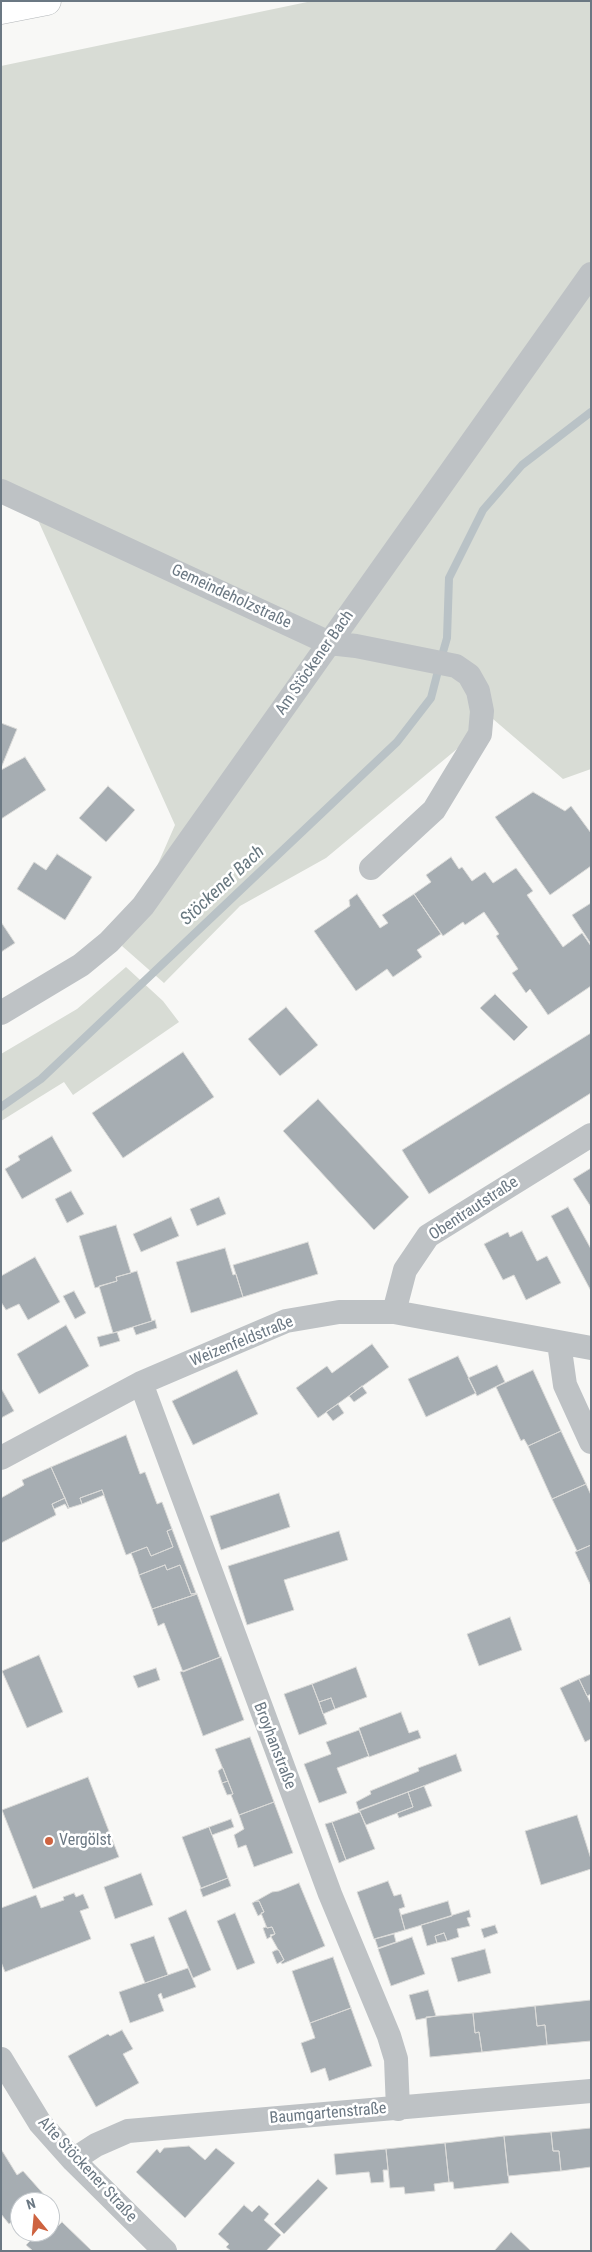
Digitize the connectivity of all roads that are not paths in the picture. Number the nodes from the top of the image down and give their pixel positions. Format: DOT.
graph roads {
  1 [pos="47,1"];
  2 [pos="1,10"];
  3 [pos="591,274"];
  4 [pos="1,491"];
  5 [pos="329,642"];
  6 [pos="371,868"];
  7 [pos="1,1014"];
  8 [pos="591,1135"];
  9 [pos="394,1312"];
  10 [pos="559,1343"];
  11 [pos="591,1348"];
  12 [pos="142,1383"];
  13 [pos="591,1442"];
  14 [pos="1,1458"];
  15 [pos="1,2059"];
  16 [pos="591,2091"];
  17 [pos="398,2108"];
  18 [pos="73,2160"];
  19 [pos="165,2251"];
  1 -- 2 [label="main road"];
  3 -- 5 [label="street, Am Stöckener Bach"];
  4 -- 5 [label="street, Gemeindeholzstraße"];
  5 -- 6 [label="street, Gemeindeholzstraße"];
  5 -- 7 [label="street, Am Stöckener Bach"];
  8 -- 9 [label="street, Obentrautstraße"];
  9 -- 10 [label="street, Weizenfeldstraße"];
  9 -- 12 [label="street, Weizenfeldstraße"];
  10 -- 11 [label="street, Weizenfeldstraße"];
  10 -- 13 [label="street"];
  12 -- 14 [label="street, Weizenfeldstraße"];
  12 -- 17 [label="street, Broyhanstraße"];
  15 -- 18 [label="street, Alte Stöckener Straße"];
  16 -- 17 [label="street, Baumgartenstraße"];
  17 -- 18 [label="street, Baumgartenstraße"];
  18 -- 19 [label="street, Alte Stöckener Straße"];
}
